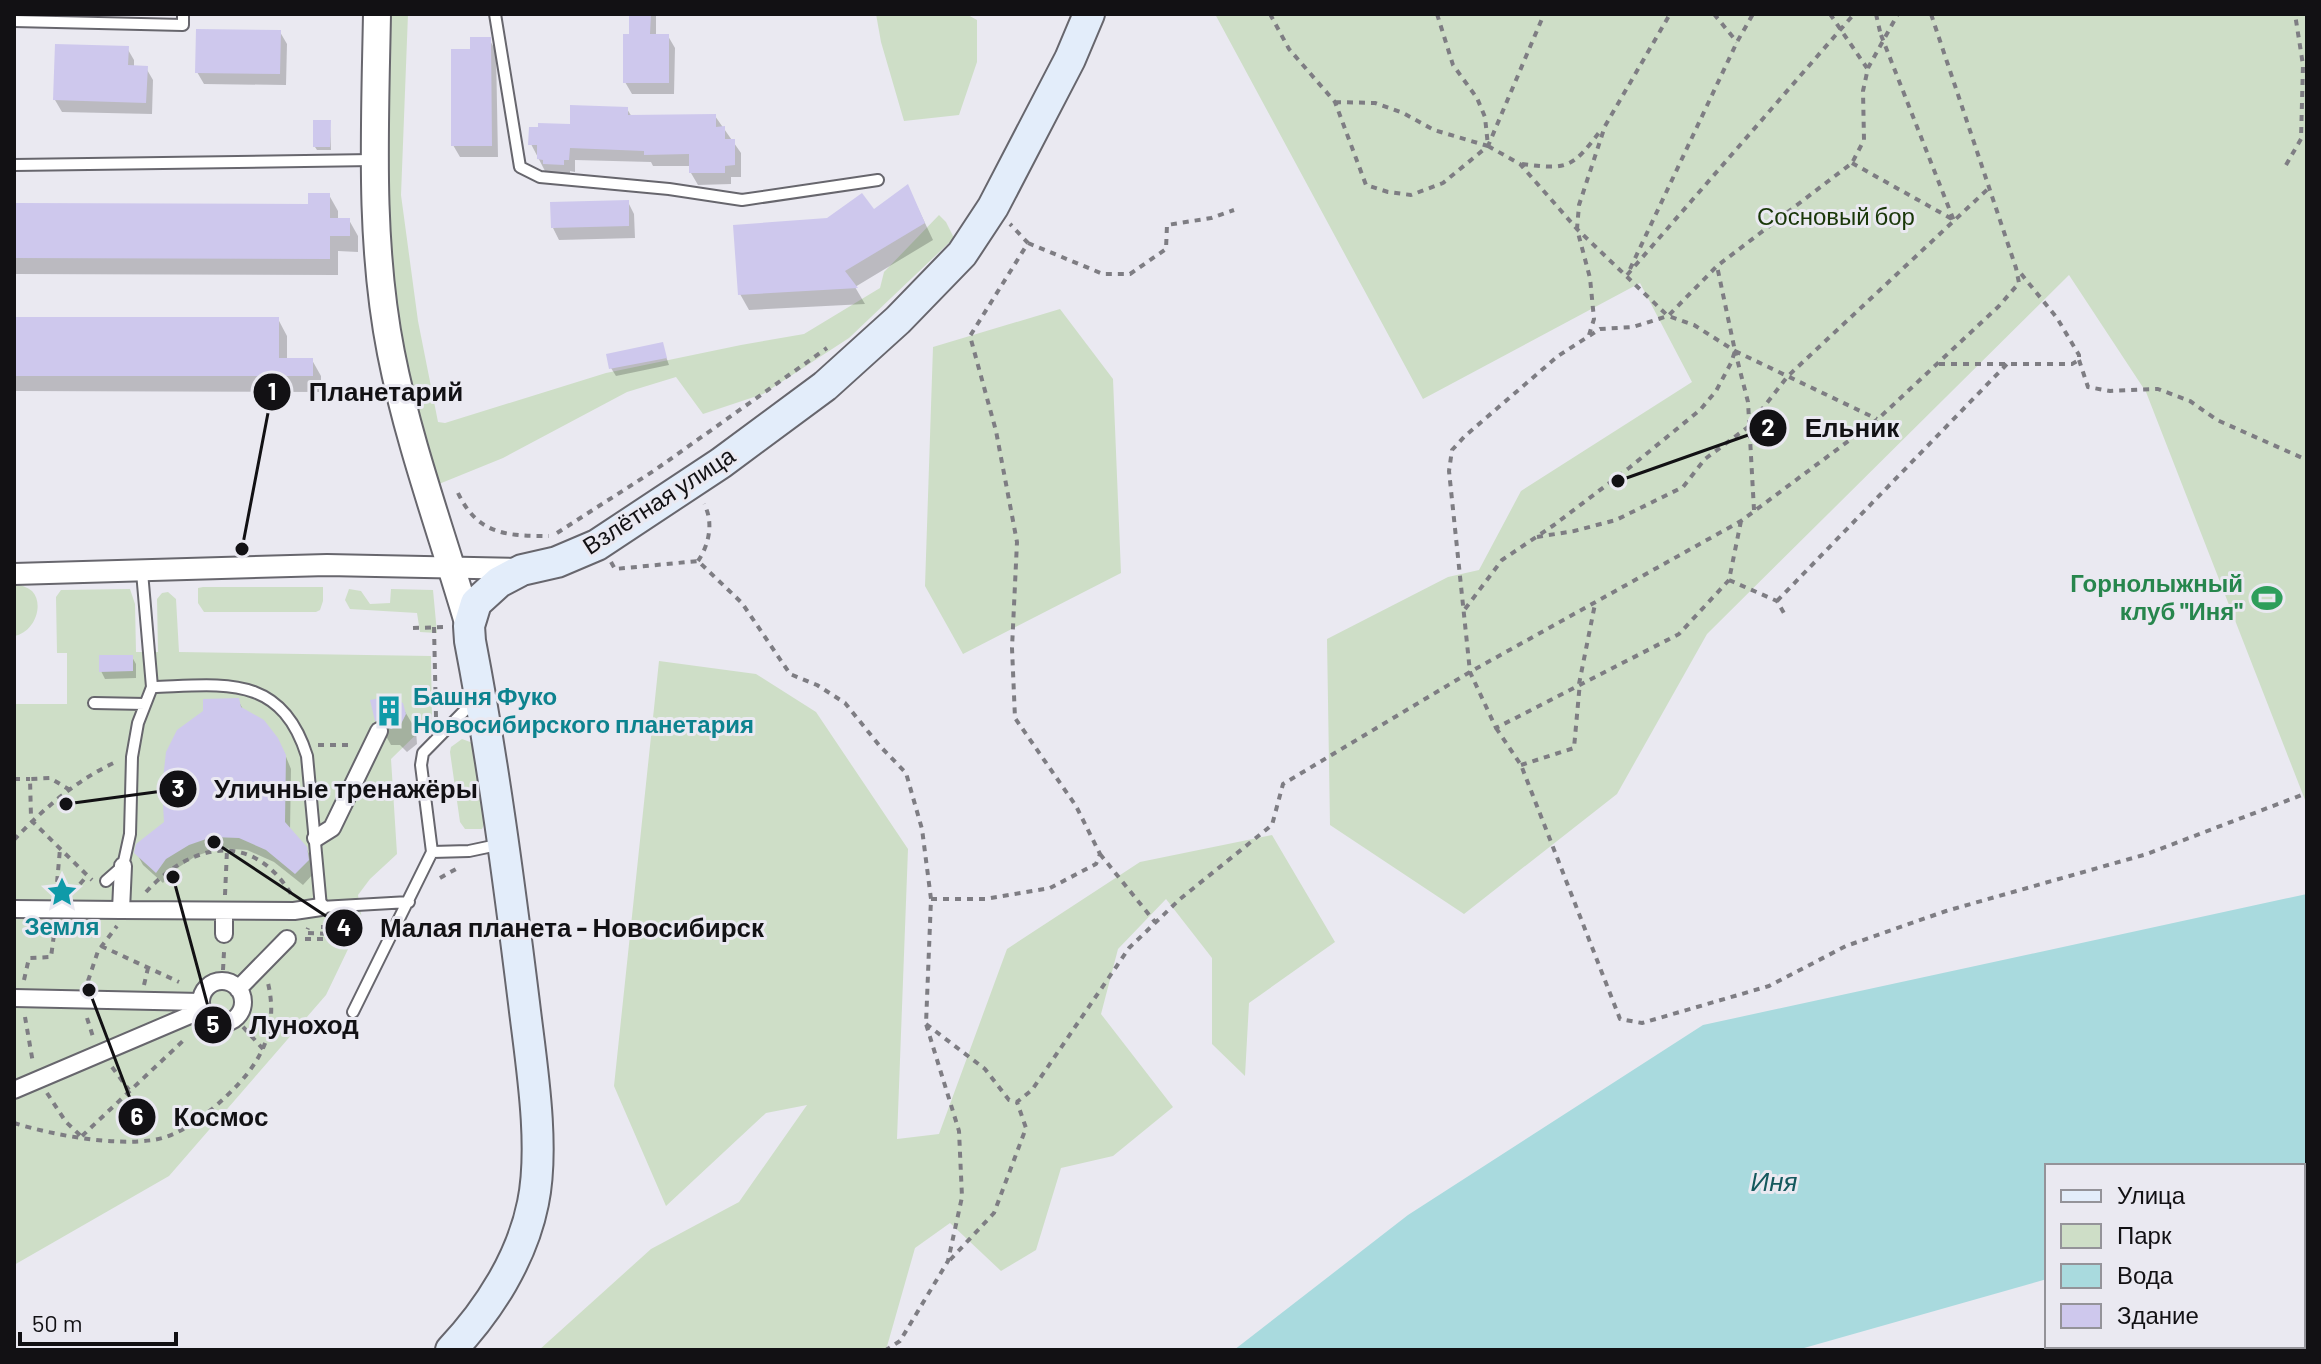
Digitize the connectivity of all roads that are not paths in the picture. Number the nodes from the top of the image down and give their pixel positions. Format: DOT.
graph roads {
  1 [pos="183,14"];
  2 [pos="377,14"];
  3 [pos="495,14"];
  4 [pos="1089,14"];
  5 [pos="14,21"];
  6 [pos="375,160"];
  7 [pos="14,165"];
  8 [pos="878,180"];
  9 [pos="452,566"];
  10 [pos="522,570"];
  11 [pos="142,572"];
  12 [pos="14,574"];
  13 [pos="459,627"];
  14 [pos="152,687"];
  15 [pos="480,694"];
  16 [pos="94,703"];
  17 [pos="145,704"];
  18 [pos="376,738"];
  19 [pos="316,838"];
  20 [pos="505,843"];
  21 [pos="432,852"];
  22 [pos="123,866"];
  23 [pos="106,881"];
  24 [pos="409,902"];
  25 [pos="321,907"];
  26 [pos="14,909"];
  27 [pos="224,911"];
  28 [pos="125,914"];
  29 [pos="224,934"];
  30 [pos="287,939"];
  31 [pos="238,989"];
  32 [pos="19,998"];
  33 [pos="203,1005"];
  34 [pos="353,1012"];
  35 [pos="14,1090"];
  36 [pos="451,1350"];
  1 -- 5 [label="lane"];
  2 -- 6 [label="street"];
  3 -- 8 [label="lane"];
  4 -- 10 [label="main road, Взлётная улица"];
  6 -- 7 [label="lane"];
  6 -- 9 [label="street"];
  9 -- 10 [label="street, Взлётная улица"];
  9 -- 11 [label="street, Взлётная улица"];
  9 -- 13 [label="street"];
  10 -- 13 [label="main road"];
  11 -- 12 [label="street, Взлётная улица"];
  11 -- 14 [label="lane"];
  13 -- 15 [label="main road"];
  14 -- 17 [label="lane"];
  14 -- 19 [label="lane"];
  15 -- 20 [label="main road"];
  15 -- 21 [label="lane"];
  16 -- 17 [label="lane"];
  17 -- 22 [label="lane"];
  18 -- 19 [label="street"];
  19 -- 25 [label="lane"];
  20 -- 21 [label="lane"];
  20 -- 36 [label="main road"];
  21 -- 24 [label="lane"];
  22 -- 23 [label="lane"];
  22 -- 28 [label="street"];
  24 -- 25 [label="lane"];
  24 -- 34 [label="lane"];
  25 -- 27 [label="street"];
  26 -- 28 [label="street"];
  27 -- 28 [label="street"];
  27 -- 29 [label="street"];
  30 -- 31 [label="street"];
  31 -- 33 [label="street"];
  31 -- 33 [label="street"];
  32 -- 33 [label="street"];
  33 -- 35 [label="street"];
}
